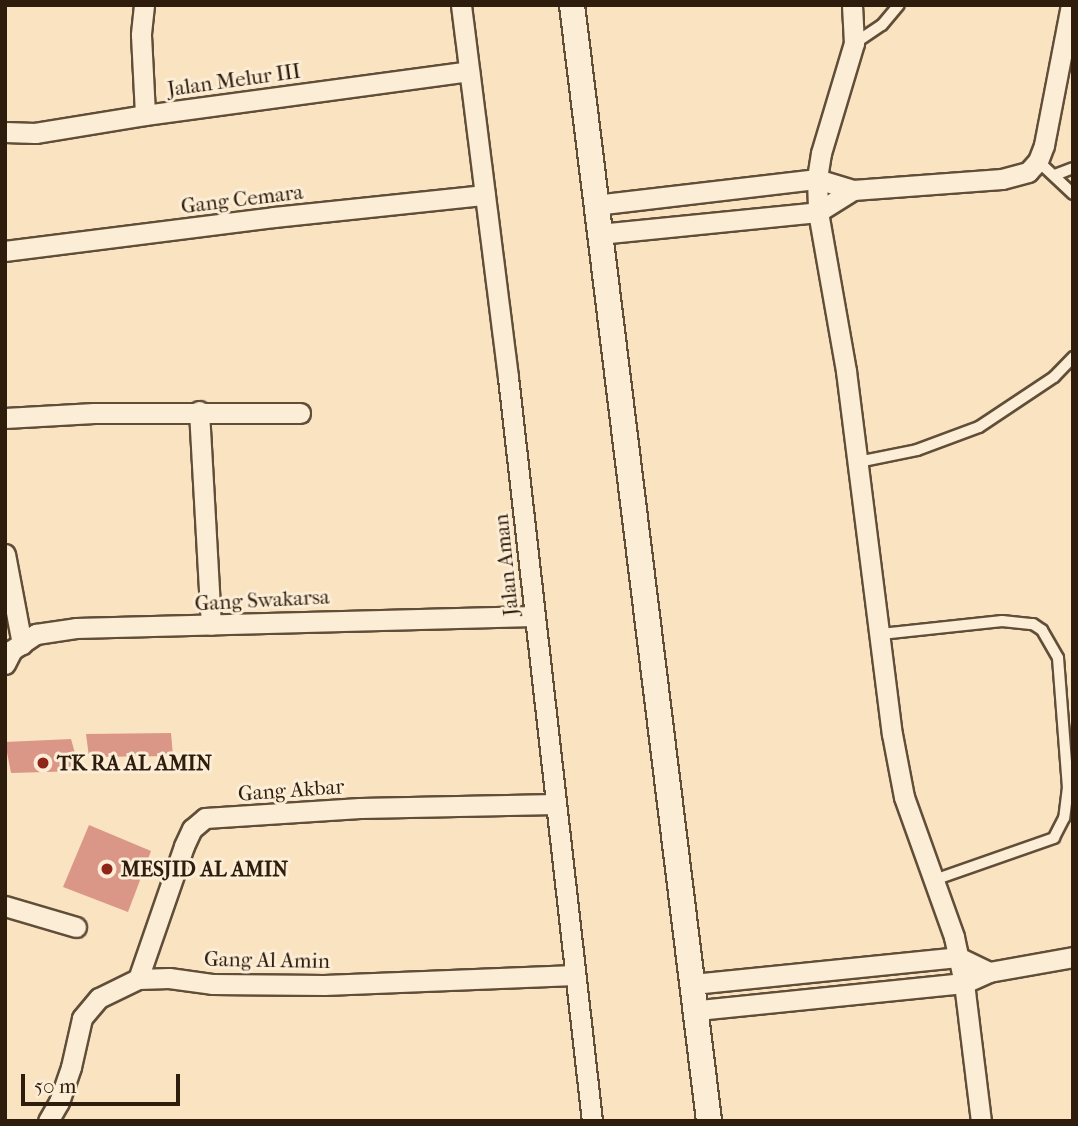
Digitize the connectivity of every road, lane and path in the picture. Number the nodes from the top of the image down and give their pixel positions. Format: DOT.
graph roads {
  1 [pos="144,5"];
  2 [pos="461,5"];
  3 [pos="572,5"];
  4 [pos="852,5"];
  5 [pos="899,5"];
  6 [pos="1071,5"];
  7 [pos="854,43"];
  8 [pos="469,71"];
  9 [pos="145,115"];
  10 [pos="5,132"];
  11 [pos="1038,161"];
  12 [pos="1073,168"];
  13 [pos="1055,175"];
  14 [pos="817,178"];
  15 [pos="853,190"];
  16 [pos="1073,194"];
  17 [pos="485,195"];
  18 [pos="595,205"];
  19 [pos="818,212"];
  20 [pos="599,234"];
  21 [pos="5,251"];
  22 [pos="1073,357"];
  23 [pos="199,411"];
  24 [pos="300,413"];
  25 [pos="5,418"];
  26 [pos="858,462"];
  27 [pos="5,554"];
  28 [pos="534,616"];
  29 [pos="211,625"];
  30 [pos="881,634"];
  31 [pos="22,643"];
  32 [pos="5,664"];
  33 [pos="555,804"];
  34 [pos="934,880"];
  35 [pos="5,906"];
  36 [pos="76,927"];
  37 [pos="958,957"];
  38 [pos="1073,957"];
  39 [pos="989,972"];
  40 [pos="575,975"];
  41 [pos="138,979"];
  42 [pos="964,983"];
  43 [pos="693,984"];
  44 [pos="697,1010"];
  45 [pos="48,1121"];
  46 [pos="592,1121"];
  47 [pos="709,1121"];
  48 [pos="981,1121"];
  1 -- 9 [label="street"];
  2 -- 8 [label="street, Jalan Aman"];
  3 -- 18 [label="street"];
  4 -- 7 [label="street"];
  5 -- 7 [label="lane"];
  6 -- 11 [label="street"];
  7 -- 14 [label="street"];
  8 -- 9 [label="street, Jalan Melur III"];
  8 -- 17 [label="street, Jalan Aman"];
  9 -- 10 [label="street, Jalan Melur III"];
  11 -- 13 [label="lane"];
  11 -- 15 [label="street"];
  12 -- 13 [label="lane"];
  13 -- 16 [label="lane"];
  14 -- 15 [label="street"];
  14 -- 18 [label="street"];
  14 -- 19 [label="street"];
  15 -- 19 [label="street"];
  17 -- 21 [label="street, Gang Cemara"];
  17 -- 28 [label="street, Jalan Aman"];
  18 -- 20 [label="street"];
  19 -- 20 [label="street"];
  19 -- 26 [label="street"];
  20 -- 43 [label="street"];
  22 -- 26 [label="lane"];
  23 -- 24 [label="street"];
  23 -- 25 [label="street"];
  23 -- 29 [label="street"];
  26 -- 30 [label="street"];
  27 -- 31 [label="street"];
  28 -- 29 [label="street, Gang Swakarsa"];
  28 -- 33 [label="street, Jalan Aman"];
  29 -- 31 [label="street, Gang Swakarsa"];
  30 -- 34 [label="street"];
  30 -- 34 [label="lane"];
  31 -- 32 [label="street"];
  33 -- 40 [label="street, Jalan Aman"];
  33 -- 41 [label="street, Gang Akbar"];
  34 -- 37 [label="street"];
  35 -- 36 [label="street"];
  37 -- 39 [label="street"];
  37 -- 42 [label="street"];
  37 -- 43 [label="street"];
  38 -- 39 [label="street"];
  39 -- 42 [label="street"];
  40 -- 41 [label="street, Gang Al Amin"];
  40 -- 46 [label="street, Jalan Aman"];
  41 -- 45 [label="street, Gang Al Amin"];
  42 -- 44 [label="street"];
  42 -- 48 [label="street"];
  43 -- 44 [label="street"];
  44 -- 47 [label="street"];
}
